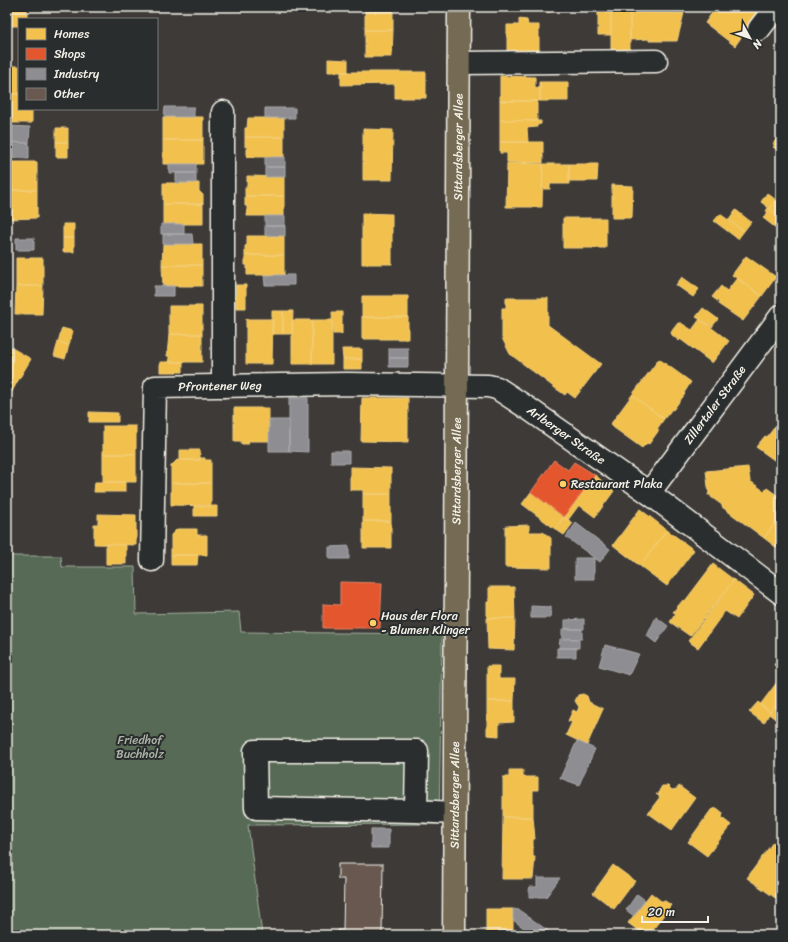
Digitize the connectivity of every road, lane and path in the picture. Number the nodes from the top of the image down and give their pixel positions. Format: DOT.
graph roads {
  1 [pos="459,7"];
  2 [pos="776,7"];
  3 [pos="759,29"];
  4 [pos="656,61"];
  5 [pos="459,63"];
  6 [pos="223,112"];
  7 [pos="781,316"];
  8 [pos="457,385"];
  9 [pos="223,386"];
  10 [pos="649,493"];
  11 [pos="152,560"];
  12 [pos="781,593"];
  13 [pos="416,811"];
  14 [pos="454,813"];
  15 [pos="454,935"];
  1 -- 5 [label="main road, Sittardsberger Allee"];
  2 -- 3 [label="street"];
  4 -- 5 [label="street"];
  5 -- 8 [label="main road, Sittardsberger Allee"];
  6 -- 9 [label="street"];
  7 -- 10 [label="street, Zillertaler Straße"];
  8 -- 9 [label="street, Pfrontener Weg"];
  8 -- 10 [label="street, Arlberger Straße"];
  8 -- 14 [label="main road, Sittardsberger Allee"];
  9 -- 11 [label="street, Pfrontener Weg"];
  10 -- 12 [label="street, Arlberger Straße"];
  13 -- 13 [label="street"];
  13 -- 14 [label="street"];
  14 -- 15 [label="main road, Sittardsberger Allee"];
}
